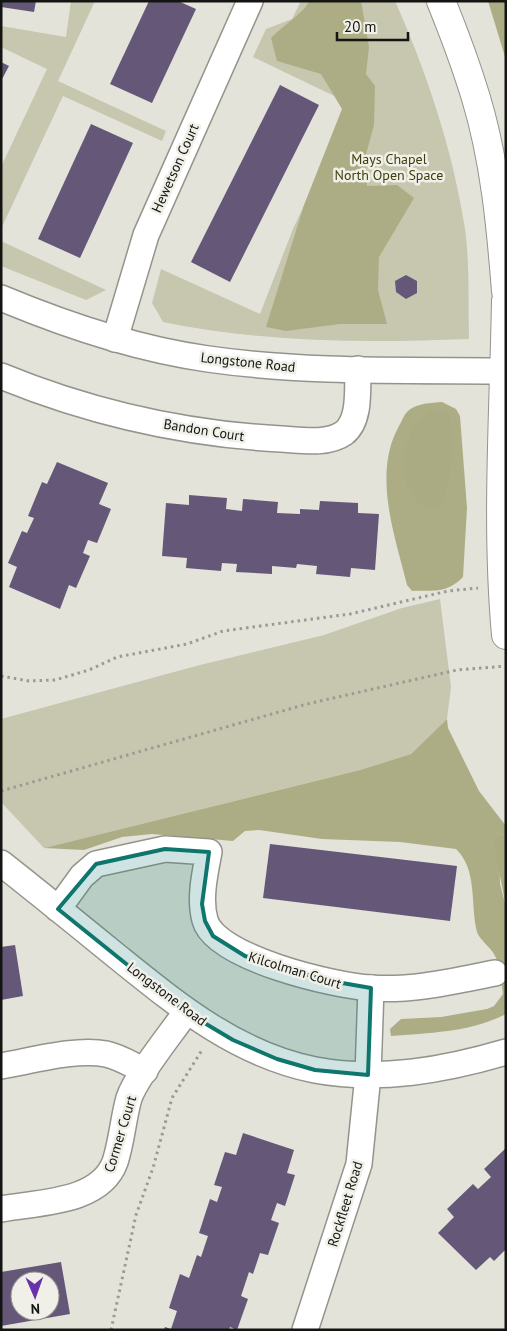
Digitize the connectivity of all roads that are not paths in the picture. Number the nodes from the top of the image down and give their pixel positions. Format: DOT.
graph roads {
  1 [pos="250,1"];
  2 [pos="441,1"];
  3 [pos="506,291"];
  4 [pos="1,298"];
  5 [pos="506,301"];
  6 [pos="115,339"];
  7 [pos="358,369"];
  8 [pos="505,371"];
  9 [pos="1,376"];
  10 [pos="506,635"];
  11 [pos="1,863"];
  12 [pos="58,909"];
  13 [pos="495,973"];
  14 [pos="371,988"];
  15 [pos="186,1012"];
  16 [pos="506,1052"];
  17 [pos="1,1066"];
  18 [pos="145,1071"];
  19 [pos="368,1075"];
  20 [pos="1,1209"];
  21 [pos="305,1330"];
  1 -- 6 [label="street, Hewetson Court"];
  2 -- 3 [label="main road"];
  4 -- 6 [label="street, Longstone Road"];
  5 -- 8 [label="main road"];
  6 -- 7 [label="street, Longstone Road"];
  7 -- 8 [label="street, Longstone Road"];
  7 -- 9 [label="street, Bandon Court"];
  8 -- 10 [label="main road"];
  11 -- 12 [label="street, Longstone Road"];
  12 -- 14 [label="street, Kilcolman Court"];
  12 -- 15 [label="street, Longstone Road"];
  13 -- 14 [label="street, Kilcolman Court"];
  14 -- 19 [label="street"];
  15 -- 18 [label="street, Cormer Court"];
  15 -- 19 [label="street, Longstone Road"];
  16 -- 19 [label="street, Longstone Road"];
  17 -- 18 [label="street"];
  18 -- 20 [label="street, Cormer Court"];
  19 -- 21 [label="street, Rockfleet Road"];
}
